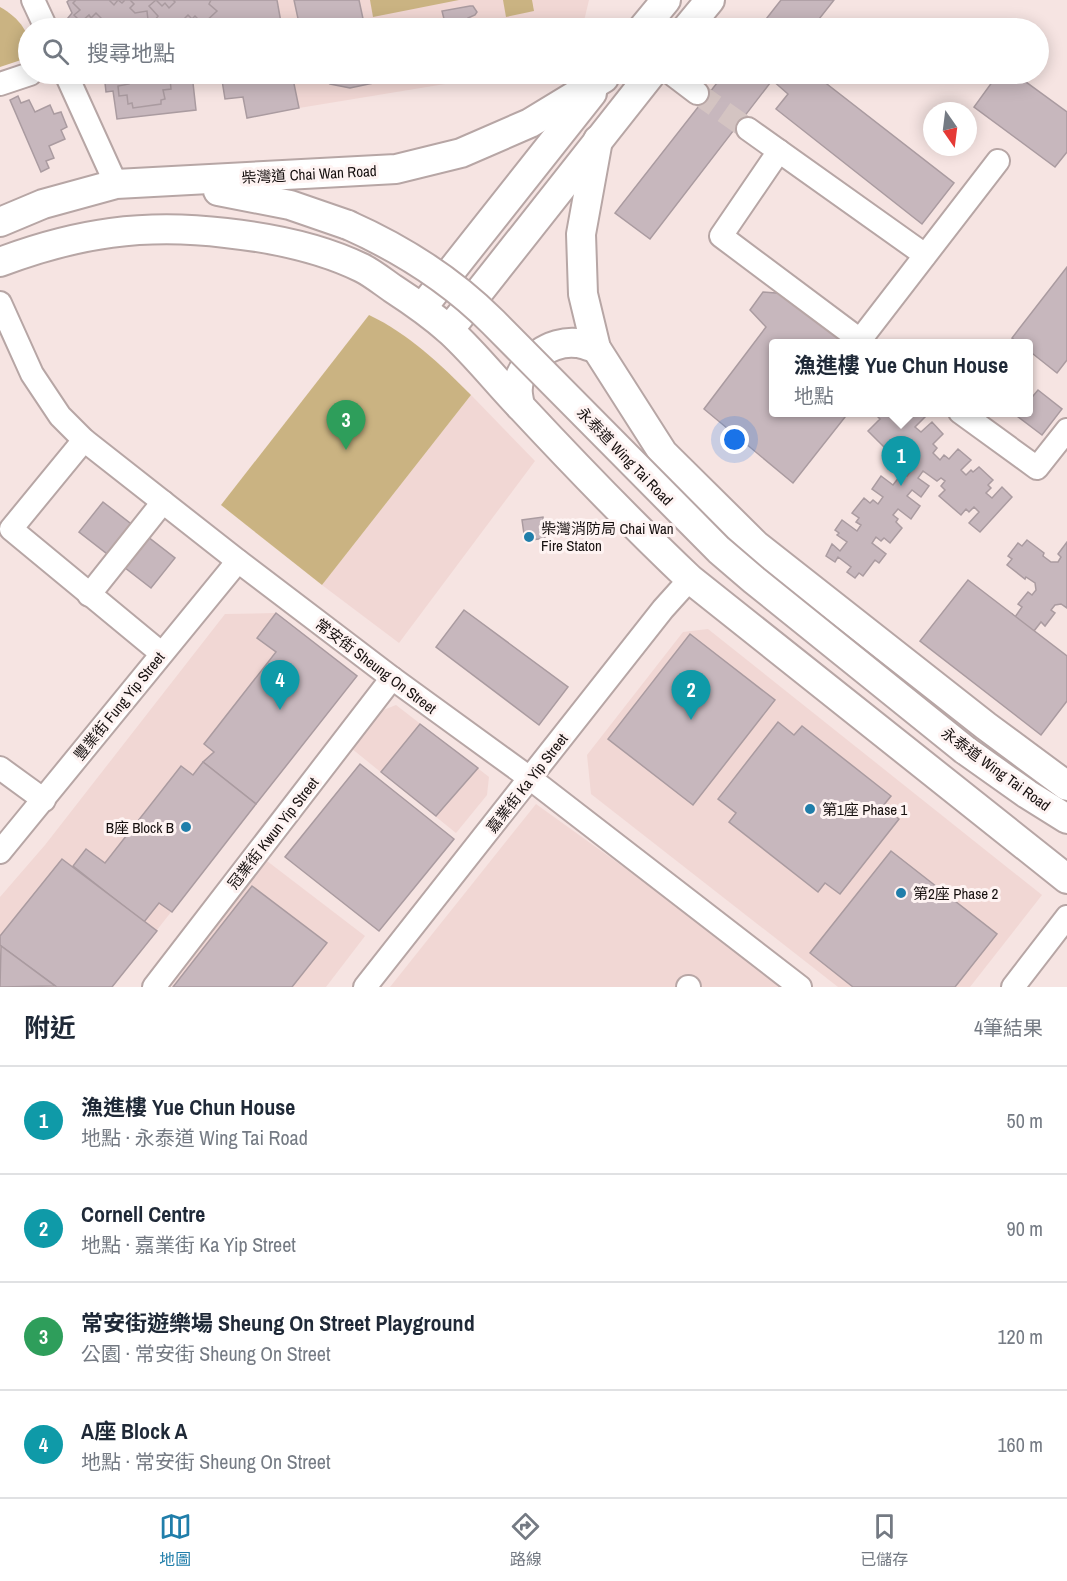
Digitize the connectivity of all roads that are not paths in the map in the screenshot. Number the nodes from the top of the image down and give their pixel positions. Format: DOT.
graph roads {
  1 [pos="33,0"];
  2 [pos="666,0"];
  3 [pos="710,0"];
  4 [pos="41,18"];
  5 [pos="651,18"];
  6 [pos="695,18"];
  7 [pos="18,78"];
  8 [pos="0,84"];
  9 [pos="71,84"];
  10 [pos="593,84"];
  11 [pos="600,84"];
  12 [pos="643,84"];
  13 [pos="686,84"];
  14 [pos="698,93"];
  15 [pos="748,129"];
  16 [pos="598,140"];
  17 [pos="779,151"];
  18 [pos="998,161"];
  19 [pos="144,183"];
  20 [pos="116,184"];
  21 [pos="0,222"];
  22 [pos="925,255"];
  23 [pos="0,262"];
  24 [pos="0,303"];
  25 [pos="422,308"];
  26 [pos="449,330"];
  27 [pos="858,339"];
  28 [pos="864,339"];
  29 [pos="596,348"];
  30 [pos="520,406"];
  31 [pos="967,417"];
  32 [pos="1067,430"];
  33 [pos="84,440"];
  34 [pos="163,502"];
  35 [pos="238,561"];
  36 [pos="690,579"];
  37 [pos="89,595"];
  38 [pos="161,653"];
  39 [pos="392,678"];
  40 [pos="0,768"];
  41 [pos="531,779"];
  42 [pos="1067,786"];
  43 [pos="44,800"];
  44 [pos="1067,819"];
  45 [pos="0,852"];
  46 [pos="1067,879"];
  47 [pos="1067,917"];
  48 [pos="154,987"];
  49 [pos="365,987"];
  50 [pos="800,987"];
  51 [pos="1013,987"];
  1 -- 4 [label="street"];
  2 -- 5 [label="main road"];
  3 -- 6 [label="main road"];
  7 -- 8 [label="street"];
  9 -- 20 [label="street"];
  10 -- 19 [label="main road, 柴灣道 Chai Wan Road"];
  11 -- 25 [label="main road, 柴灣道 Chai Wan Road"];
  12 -- 16 [label="main road"];
  13 -- 14 [label="street"];
  15 -- 17 [label="street"];
  16 -- 26 [label="main road"];
  16 -- 29 [label="main road"];
  17 -- 22 [label="street"];
  17 -- 27 [label="street"];
  18 -- 22 [label="street"];
  19 -- 20 [label="main road, 柴灣道 Chai Wan Road"];
  19 -- 44 [label="main road, 永泰道 Wing Tai Road, bridge"];
  20 -- 21 [label="main road, 柴灣道 Chai Wan Road"];
  22 -- 28 [label="street"];
  23 -- 25 [label="main road"];
  24 -- 33 [label="street, 常安街 Sheung On Street"];
  25 -- 26 [label="main road"];
  26 -- 30 [label="main road"];
  29 -- 30 [label="main road"];
  29 -- 42 [label="main road"];
  30 -- 36 [label="main road"];
  31 -- 32 [label="street"];
  33 -- 34 [label="street, 常安街 Sheung On Street"];
  33 -- 37 [label="street"];
  34 -- 35 [label="street, 常安街 Sheung On Street"];
  34 -- 37 [label="street"];
  35 -- 38 [label="street, 豐業街 Fung Yip Street"];
  35 -- 39 [label="street, 常安街 Sheung On Street"];
  36 -- 41 [label="street, 嘉業街 Ka Yip Street"];
  36 -- 46 [label="main road"];
  37 -- 38 [label="street"];
  38 -- 43 [label="street, 豐業街 Fung Yip Street"];
  39 -- 41 [label="street, 常安街 Sheung On Street"];
  39 -- 48 [label="street, 冠業街 Kwun Yip Street"];
  40 -- 43 [label="street"];
  41 -- 49 [label="street, 嘉業街 Ka Yip Street"];
  41 -- 50 [label="street, 常安街 Sheung On Street"];
  43 -- 45 [label="street, 豐業街 Fung Yip Street"];
  47 -- 51 [label="street"];
}
